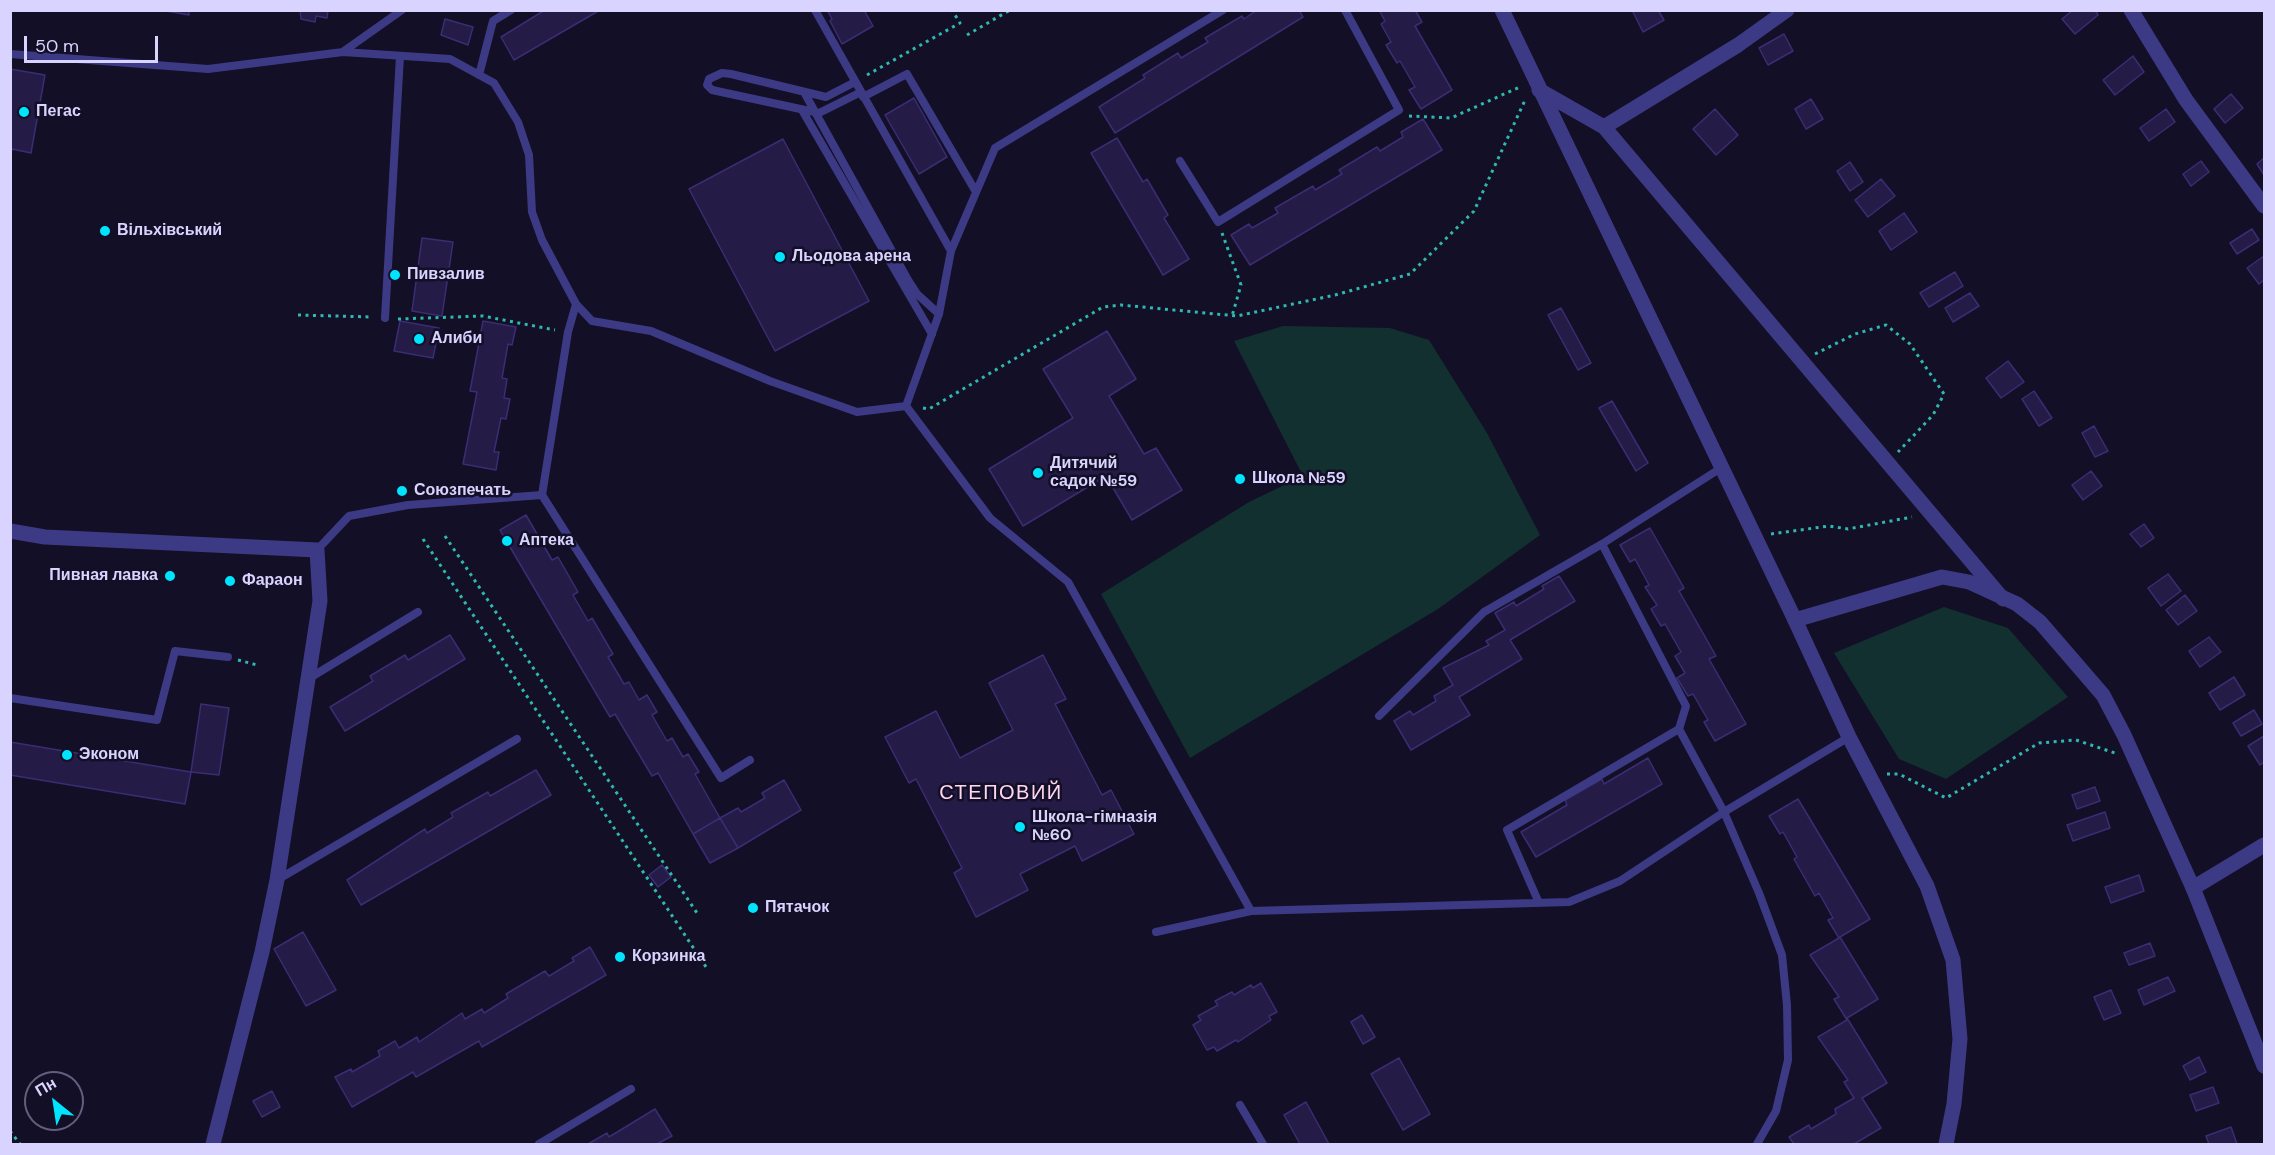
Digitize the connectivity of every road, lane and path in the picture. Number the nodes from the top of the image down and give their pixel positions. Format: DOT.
graph roads {
  1 [pos="402,10"];
  2 [pos="511,10"];
  3 [pos="815,10"];
  4 [pos="952,10"];
  5 [pos="1010,10"];
  6 [pos="1223,10"];
  7 [pos="1345,10"];
  8 [pos="1502,10"];
  9 [pos="1787,10"];
  10 [pos="2131,10"];
  11 [pos="967,35"];
  12 [pos="343,52"];
  13 [pos="10,54"];
  14 [pos="400,56"];
  15 [pos="479,75"];
  16 [pos="855,82"];
  17 [pos="1537,85"];
  18 [pos="804,92"];
  19 [pos="862,94"];
  20 [pos="802,110"];
  21 [pos="815,112"];
  22 [pos="1392,115"];
  23 [pos="1604,126"];
  24 [pos="1180,161"];
  25 [pos="976,192"];
  26 [pos="2265,206"];
  27 [pos="1218,222"];
  28 [pos="951,251"];
  29 [pos="576,304"];
  30 [pos="939,314"];
  31 [pos="298,315"];
  32 [pos="1232,316"];
  33 [pos="385,318"];
  34 [pos="568,332"];
  35 [pos="932,334"];
  36 [pos="1803,361"];
  37 [pos="906,406"];
  38 [pos="1888,462"];
  39 [pos="1721,468"];
  40 [pos="542,495"];
  41 [pos="1932,514"];
  42 [pos="1750,528"];
  43 [pos="10,531"];
  44 [pos="445,536"];
  45 [pos="423,539"];
  46 [pos="1602,544"];
  47 [pos="317,550"];
  48 [pos="2003,599"];
  49 [pos="418,612"];
  50 [pos="1795,620"];
  51 [pos="228,657"];
  52 [pos="256,665"];
  53 [pos="308,679"];
  54 [pos="10,698"];
  55 [pos="1379,716"];
  56 [pos="1679,729"];
  57 [pos="1849,737"];
  58 [pos="517,739"];
  59 [pos="750,760"];
  60 [pos="2138,765"];
  61 [pos="1870,775"];
  62 [pos="1724,812"];
  63 [pos="2265,844"];
  64 [pos="277,880"];
  65 [pos="2193,888"];
  66 [pos="1539,903"];
  67 [pos="1251,911"];
  68 [pos="699,916"];
  69 [pos="1156,932"];
  70 [pos="706,967"];
  71 [pos="2265,1066"];
  72 [pos="631,1089"];
  73 [pos="1240,1105"];
  74 [pos="10,1131"];
  75 [pos="20,1144"];
  76 [pos="213,1144"];
  77 [pos="540,1144"];
  78 [pos="1263,1144"];
  79 [pos="1757,1144"];
  80 [pos="1946,1144"];
  1 -- 12 [label="lane"];
  2 -- 15 [label="lane"];
  3 -- 16 [label="lane"];
  4 -- 16 [label="path"];
  5 -- 11 [label="path"];
  6 -- 25 [label="lane"];
  7 -- 22 [label="lane"];
  8 -- 17 [label="street"];
  9 -- 23 [label="street"];
  10 -- 26 [label="street"];
  12 -- 13 [label="lane"];
  12 -- 14 [label="lane"];
  14 -- 15 [label="lane"];
  14 -- 33 [label="lane"];
  15 -- 29 [label="lane"];
  16 -- 18 [label="lane"];
  16 -- 19 [label="lane"];
  17 -- 22 [label="path"];
  17 -- 23 [label="street"];
  17 -- 32 [label="path"];
  17 -- 39 [label="street"];
  18 -- 20 [label="lane"];
  18 -- 21 [label="lane"];
  19 -- 21 [label="lane"];
  19 -- 25 [label="lane"];
  19 -- 28 [label="lane"];
  20 -- 21 [label="lane"];
  20 -- 35 [label="lane"];
  21 -- 30 [label="lane"];
  22 -- 27 [label="lane"];
  23 -- 36 [label="street"];
  24 -- 27 [label="lane"];
  25 -- 28 [label="lane"];
  27 -- 32 [label="path"];
  28 -- 30 [label="lane"];
  29 -- 34 [label="lane"];
  29 -- 37 [label="lane"];
  30 -- 35 [label="lane"];
  31 -- 33 [label="path"];
  32 -- 37 [label="path"];
  33 -- 34 [label="path"];
  34 -- 40 [label="lane"];
  35 -- 37 [label="lane"];
  36 -- 38 [label="street"];
  36 -- 38 [label="path"];
  37 -- 67 [label="lane"];
  38 -- 41 [label="street"];
  39 -- 42 [label="street"];
  39 -- 46 [label="lane"];
  40 -- 47 [label="lane"];
  40 -- 59 [label="lane"];
  41 -- 42 [label="path"];
  41 -- 48 [label="street"];
  42 -- 50 [label="street"];
  43 -- 47 [label="street"];
  44 -- 68 [label="path"];
  45 -- 70 [label="path"];
  46 -- 55 [label="lane"];
  46 -- 56 [label="lane"];
  47 -- 53 [label="street"];
  48 -- 50 [label="street"];
  48 -- 60 [label="street"];
  49 -- 53 [label="lane"];
  50 -- 57 [label="street"];
  51 -- 52 [label="path"];
  51 -- 54 [label="lane"];
  53 -- 64 [label="street"];
  56 -- 62 [label="lane"];
  56 -- 66 [label="lane"];
  57 -- 61 [label="street"];
  57 -- 62 [label="lane"];
  58 -- 64 [label="lane"];
  60 -- 61 [label="path"];
  60 -- 65 [label="street"];
  61 -- 80 [label="street"];
  62 -- 66 [label="lane"];
  62 -- 79 [label="lane"];
  63 -- 65 [label="street"];
  64 -- 76 [label="street"];
  65 -- 71 [label="street"];
  66 -- 67 [label="lane"];
  67 -- 69 [label="lane"];
  72 -- 77 [label="lane"];
  73 -- 78 [label="lane"];
  74 -- 75 [label="path"];
}
